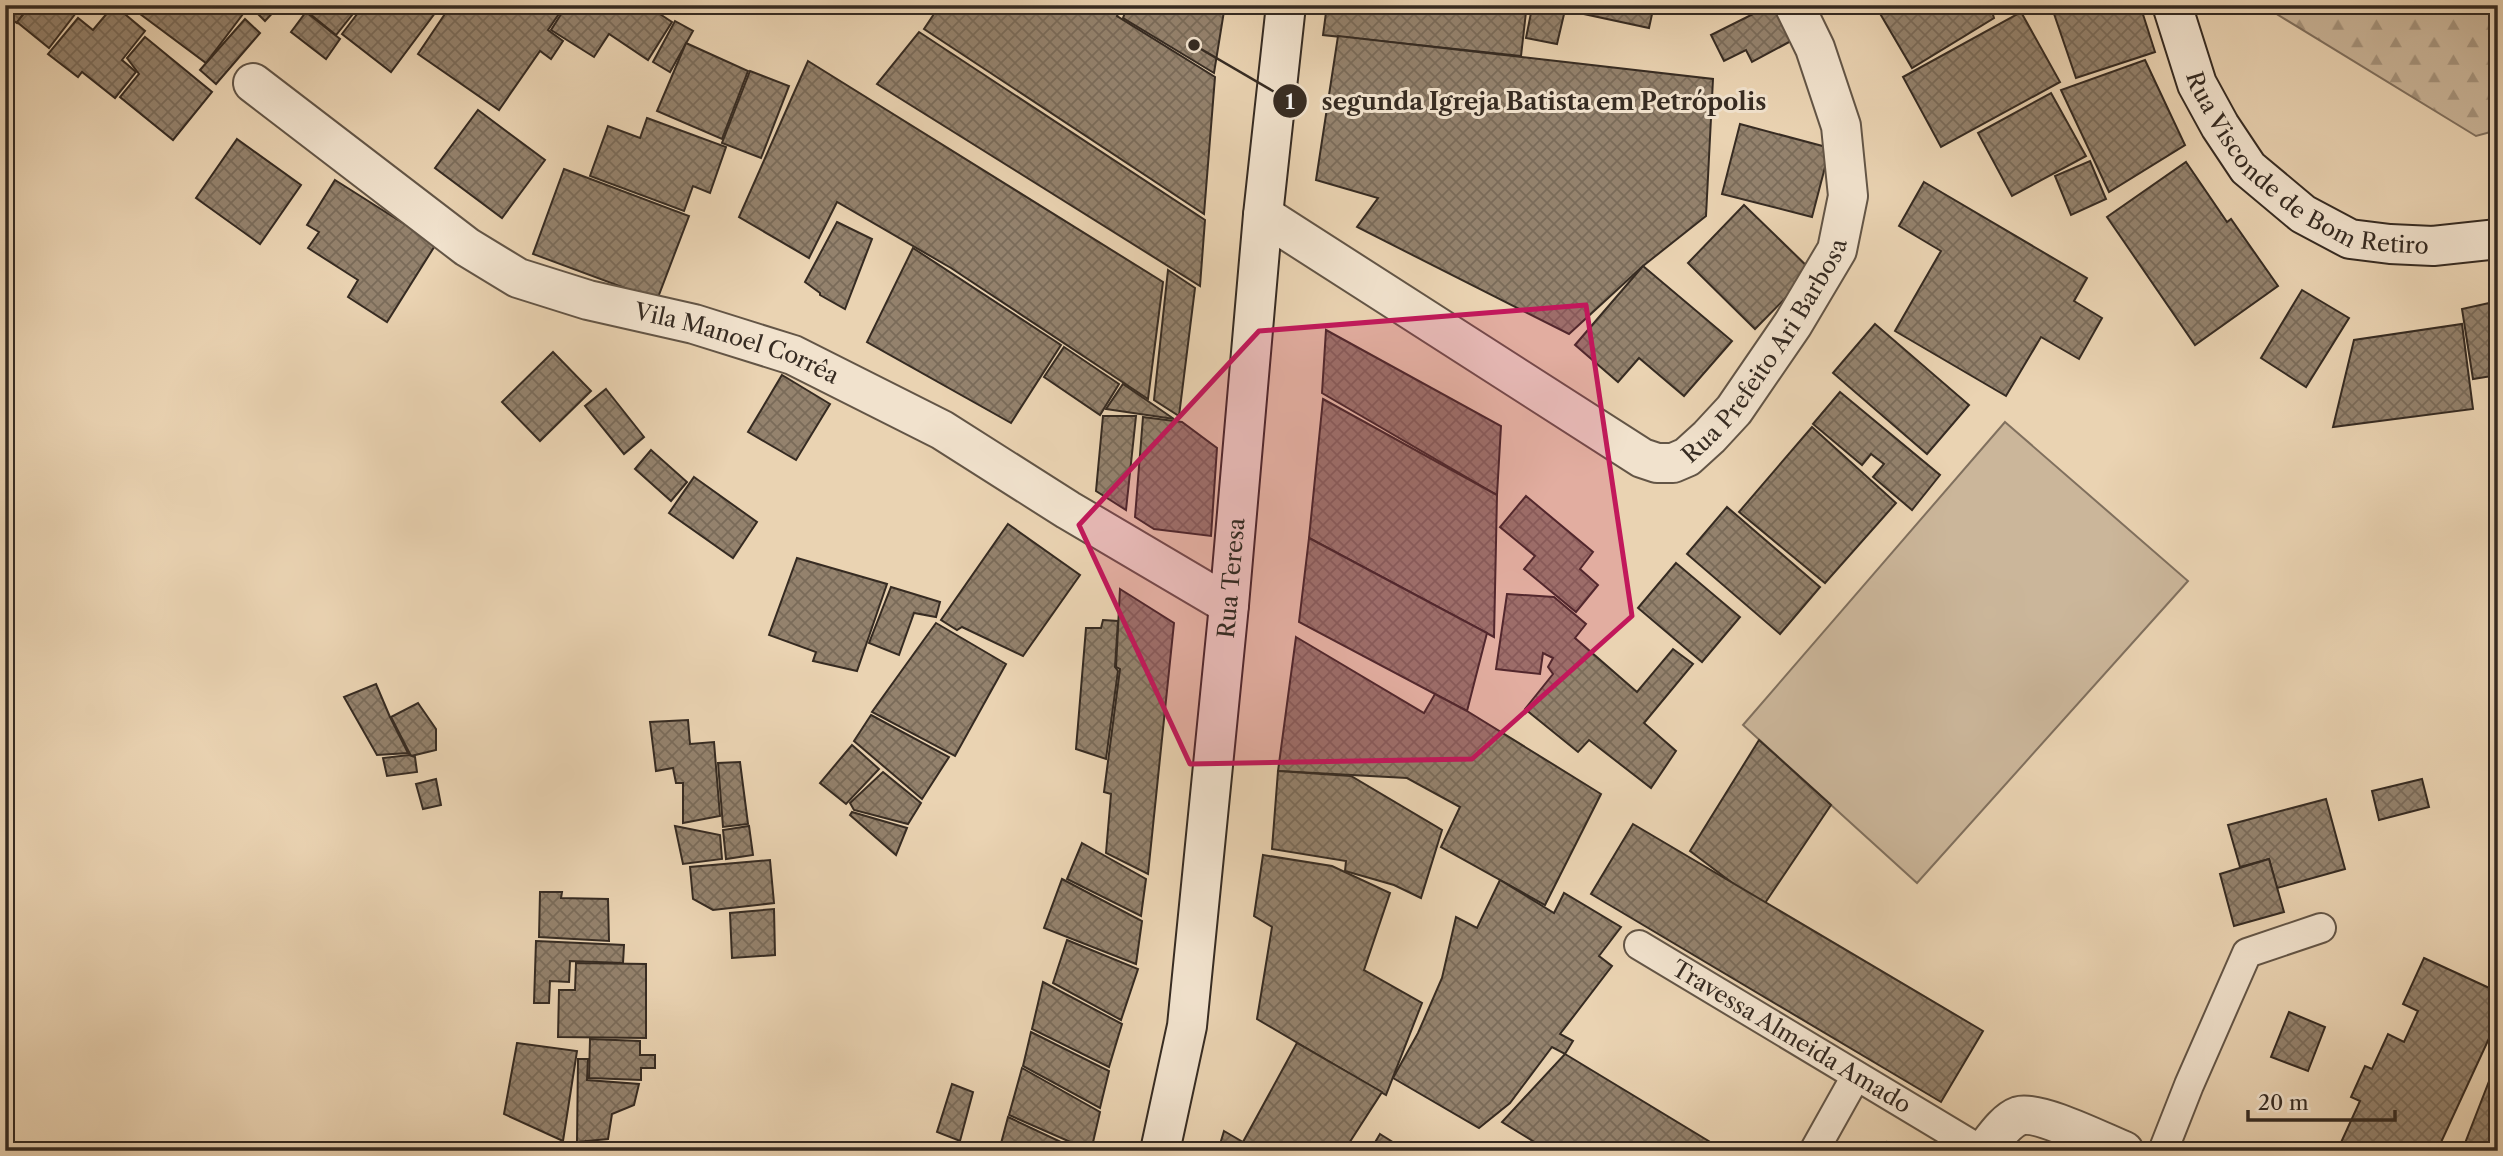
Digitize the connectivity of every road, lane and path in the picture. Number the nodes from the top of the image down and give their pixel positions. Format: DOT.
graph roads {
  1 [pos="1286,5"];
  2 [pos="1794,5"];
  3 [pos="2172,5"];
  4 [pos="253,83"];
  5 [pos="1262,215"];
  6 [pos="2498,239"];
  7 [pos="1229,605"];
  8 [pos="2321,928"];
  9 [pos="1639,945"];
  10 [pos="1856,1076"];
  11 [pos="1160,1151"];
  12 [pos="1814,1151"];
  13 [pos="1983,1151"];
  14 [pos="2124,1151"];
  15 [pos="2163,1151"];
  1 -- 5 [label="street, Rua Teresa"];
  2 -- 5 [label="street, Rua Prefeito Ari Barbosa"];
  3 -- 6 [label="street, Rua Visconde de Bom Retiro"];
  4 -- 7 [label="street, Vila Manoel Corrêa"];
  5 -- 7 [label="street, Rua Teresa"];
  7 -- 11 [label="street, Rua Teresa"];
  8 -- 15 [label="lane"];
  9 -- 10 [label="lane, Travessa Almeida Amado"];
  10 -- 12 [label="lane"];
  10 -- 13 [label="lane, Travessa Almeida Amado"];
  13 -- 14 [label="street"];
}
